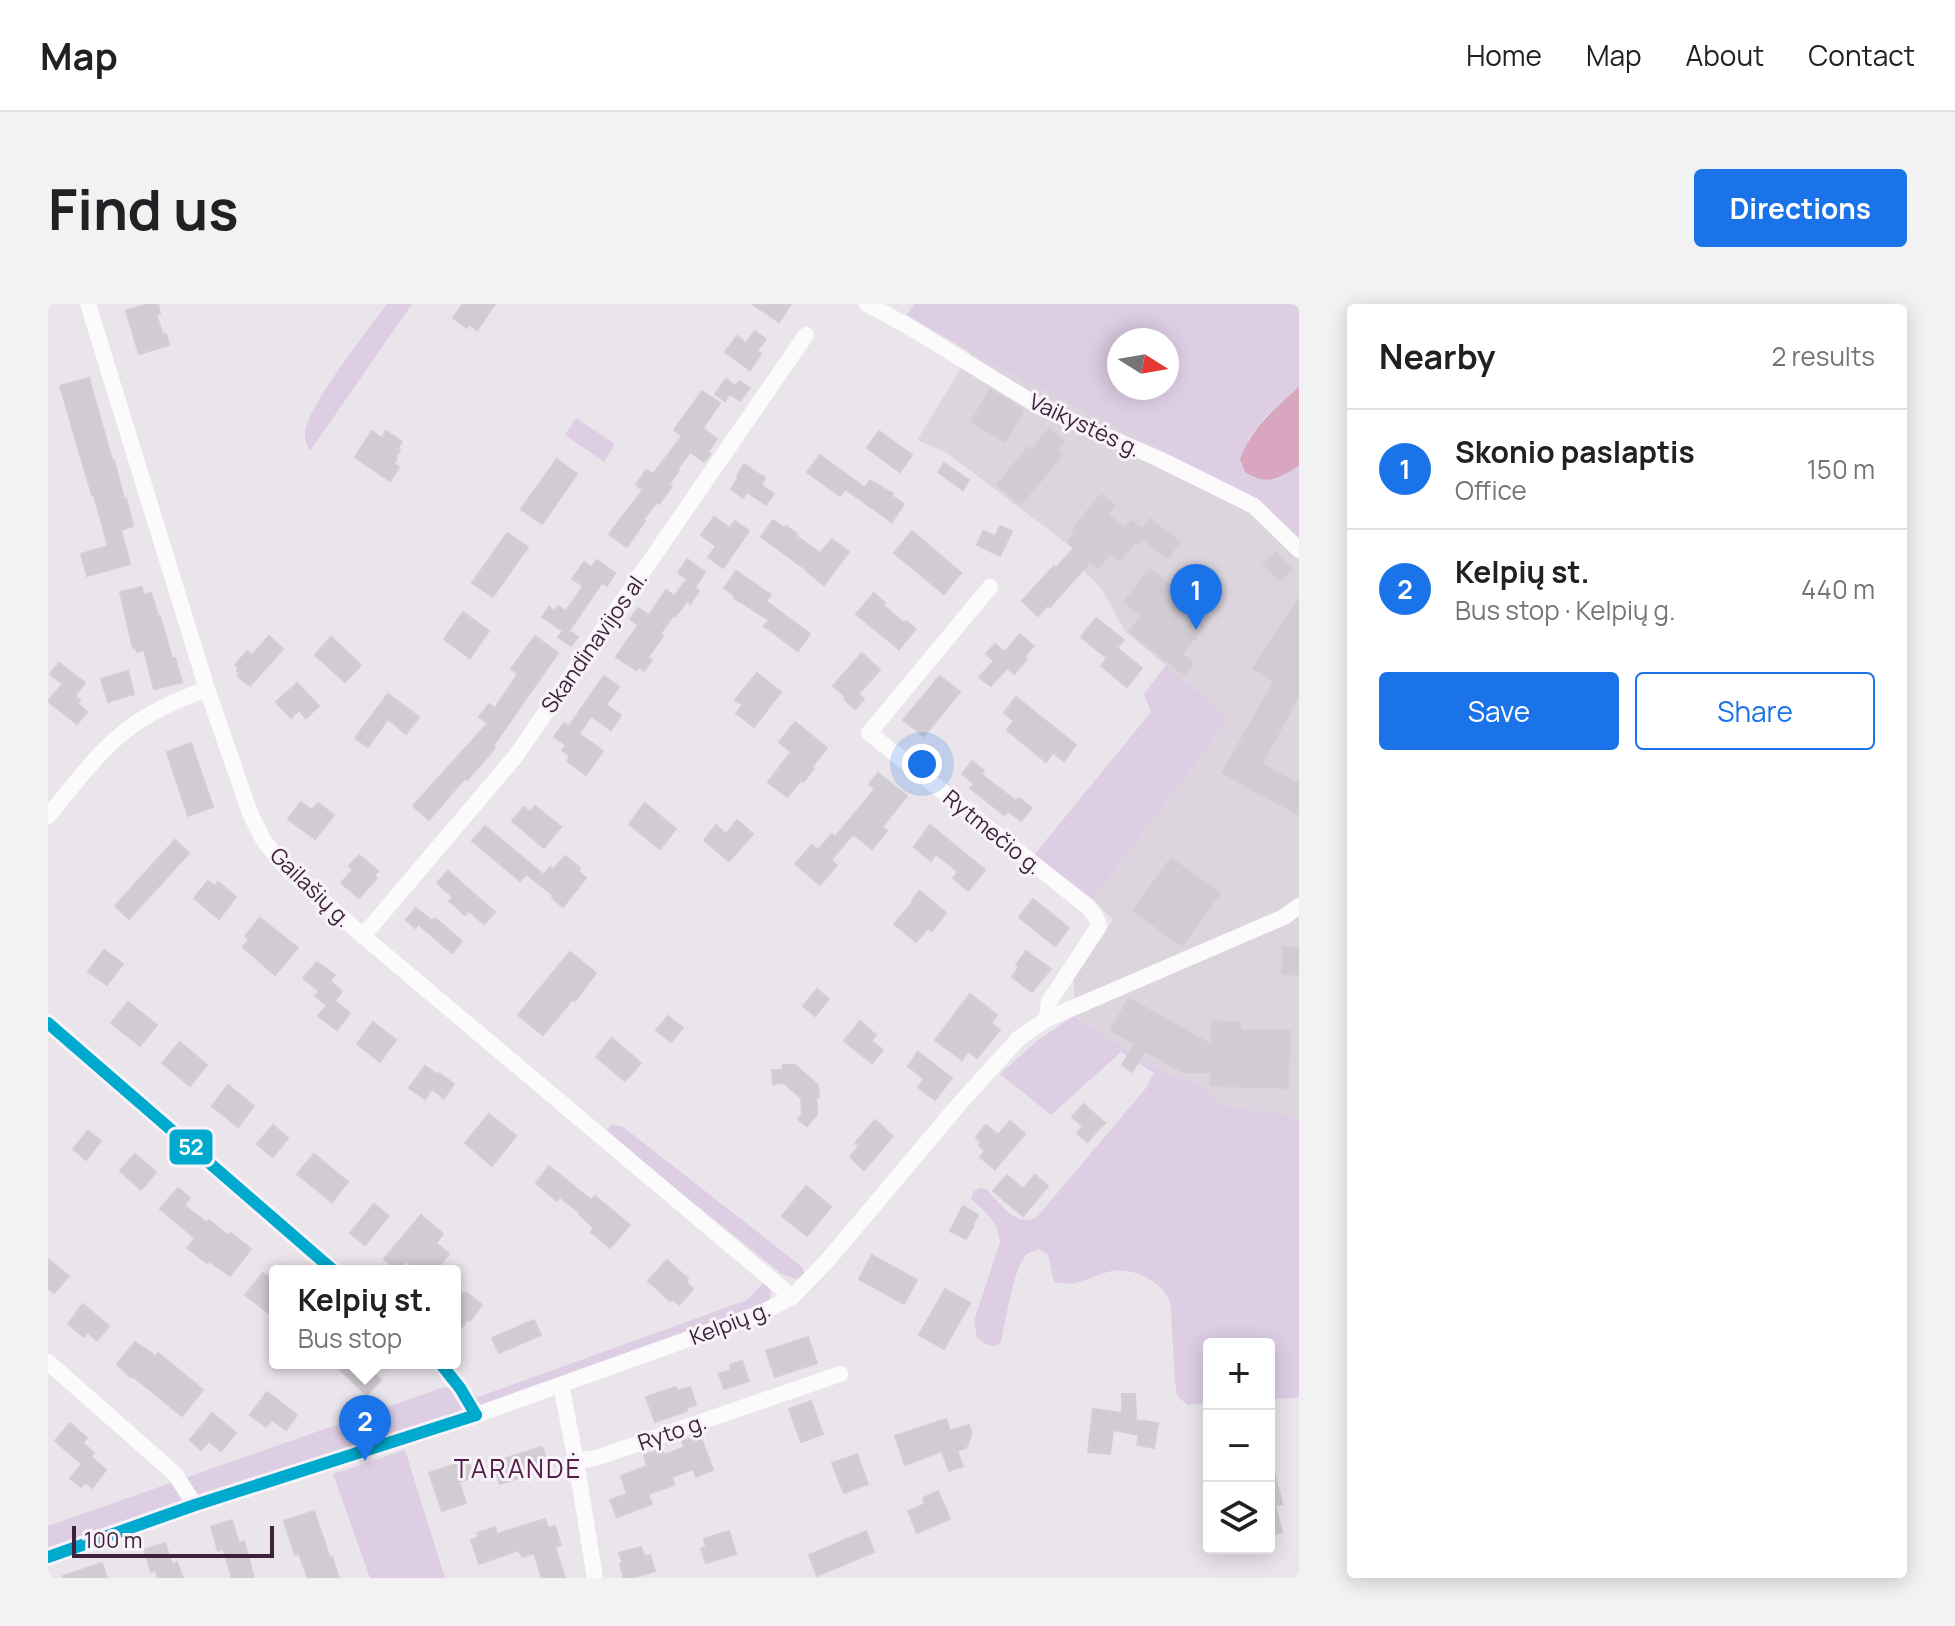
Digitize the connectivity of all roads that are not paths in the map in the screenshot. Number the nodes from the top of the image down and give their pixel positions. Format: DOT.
graph roads {
  1 [pos="88,304"];
  2 [pos="867,304"];
  3 [pos="806,335"];
  4 [pos="1299,550"];
  5 [pos="990,587"];
  6 [pos="207,689"];
  7 [pos="48,816"];
  8 [pos="1299,906"];
  9 [pos="363,936"];
  10 [pos="1047,1019"];
  11 [pos="48,1023"];
  12 [pos="327,1265"];
  13 [pos="792,1297"];
  14 [pos="48,1362"];
  15 [pos="445,1369"];
  16 [pos="840,1374"];
  17 [pos="561,1385"];
  18 [pos="476,1415"];
  19 [pos="576,1461"];
  20 [pos="195,1505"];
  21 [pos="48,1557"];
  22 [pos="595,1578"];
  1 -- 6 [label="street, Gailašių g."];
  2 -- 4 [label="street, Vaikystės g."];
  3 -- 9 [label="street, Skandinavijos al."];
  5 -- 10 [label="street, Rytmečio g."];
  6 -- 7 [label="street"];
  6 -- 9 [label="street, Gailašių g."];
  8 -- 10 [label="street, Kelpių g."];
  9 -- 13 [label="street, Gailašių g."];
  10 -- 13 [label="street, Kelpių g."];
  11 -- 12 [label="street"];
  13 -- 17 [label="street, Kelpių g."];
  14 -- 20 [label="street"];
  15 -- 18 [label="street"];
  16 -- 19 [label="street, Ryto g."];
  17 -- 18 [label="street, Kelpių g."];
  17 -- 19 [label="street"];
  18 -- 20 [label="street, Kelpių g."];
  19 -- 22 [label="street"];
  20 -- 21 [label="street, Kelpių g."];
}
